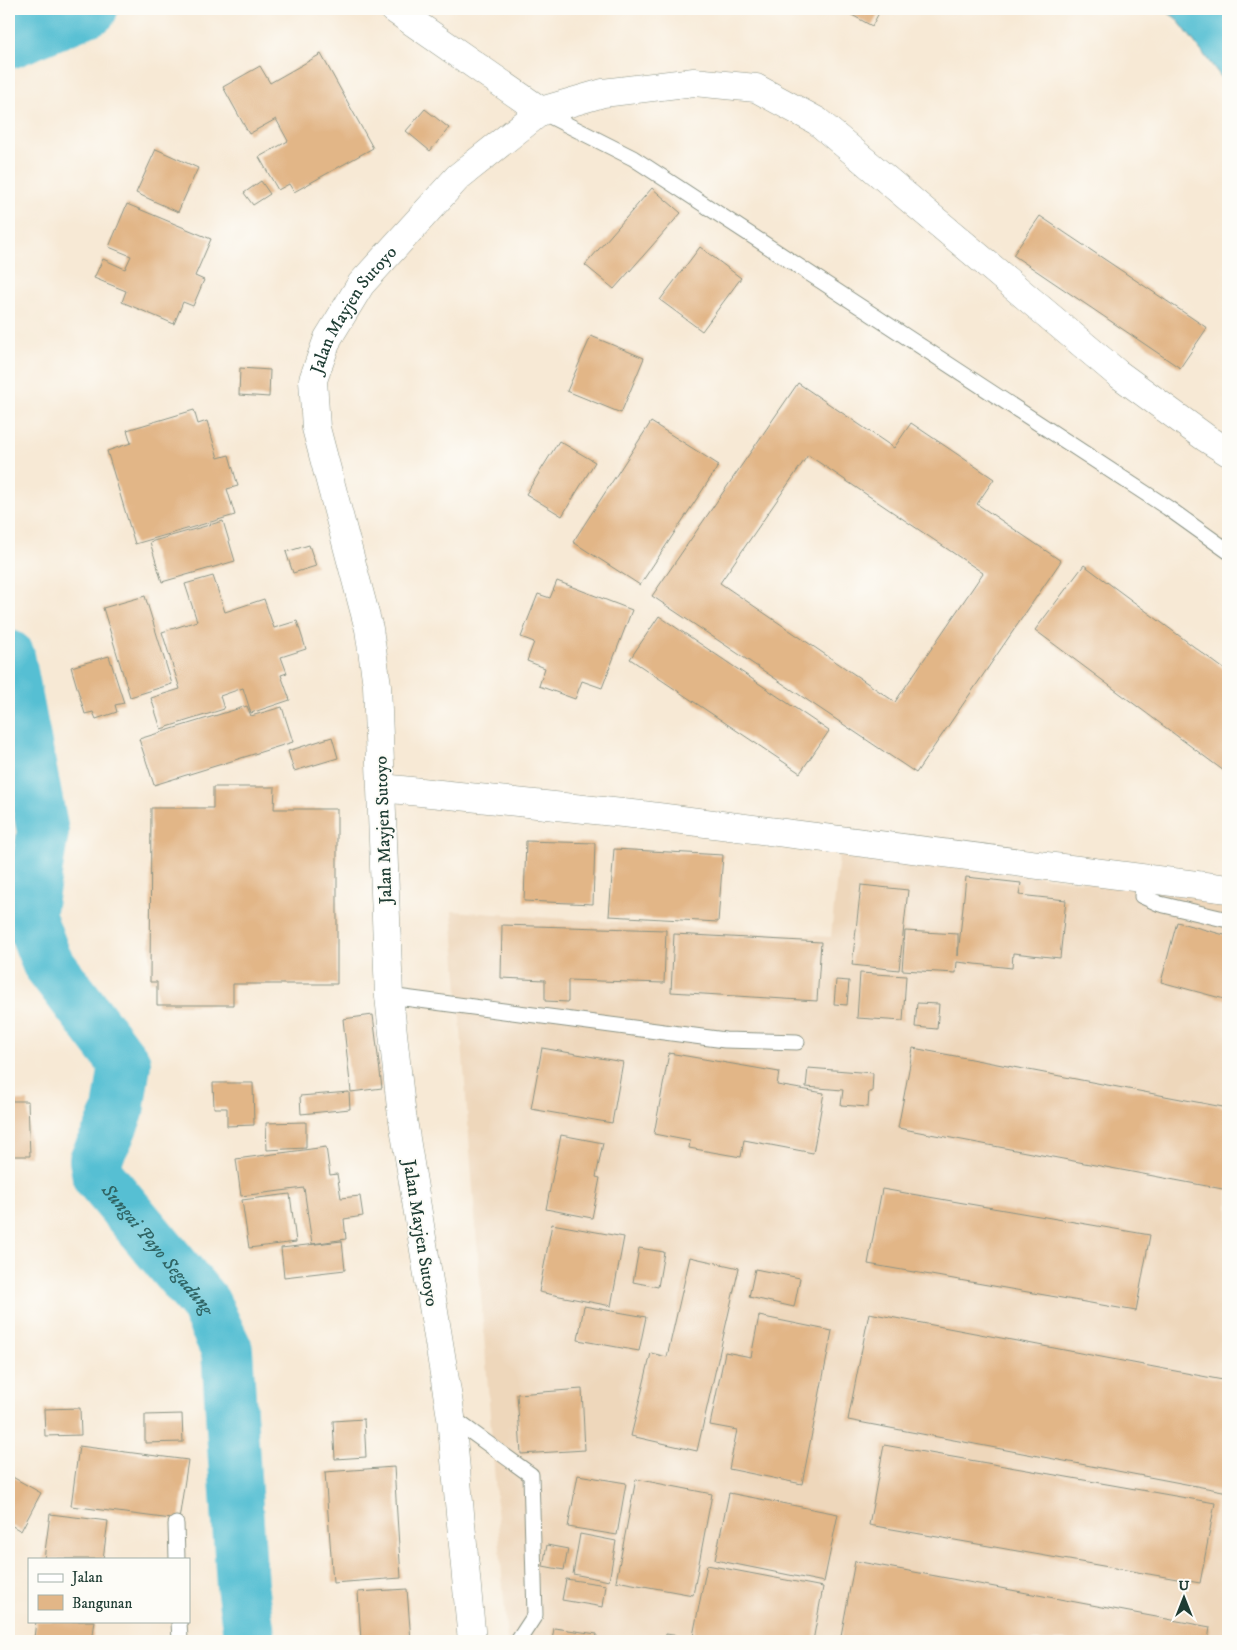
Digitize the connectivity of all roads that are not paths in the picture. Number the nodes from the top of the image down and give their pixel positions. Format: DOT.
graph roads {
  1 [pos="394,9"];
  2 [pos="541,111"];
  3 [pos="1228,452"];
  4 [pos="1228,552"];
  5 [pos="382,788"];
  6 [pos="1144,878"];
  7 [pos="1228,889"];
  8 [pos="1228,920"];
  9 [pos="390,996"];
  10 [pos="797,1042"];
  11 [pos="450,1417"];
  12 [pos="176,1524"];
  13 [pos="177,1558"];
  14 [pos="180,1622"];
  15 [pos="180,1641"];
  16 [pos="472,1641"];
  17 [pos="518,1641"];
  1 -- 2 [label="street"];
  2 -- 3 [label="street"];
  2 -- 4 [label="lane"];
  2 -- 5 [label="street, Jalan Mayjen Sutoyo"];
  5 -- 6 [label="street"];
  5 -- 9 [label="street, Jalan Mayjen Sutoyo"];
  6 -- 7 [label="street"];
  6 -- 8 [label="lane"];
  9 -- 10 [label="lane"];
  9 -- 11 [label="street, Jalan Mayjen Sutoyo"];
  11 -- 16 [label="street, Jalan Mayjen Sutoyo"];
  11 -- 17 [label="lane"];
  12 -- 13 [label="lane"];
  14 -- 15 [label="lane"];
}
